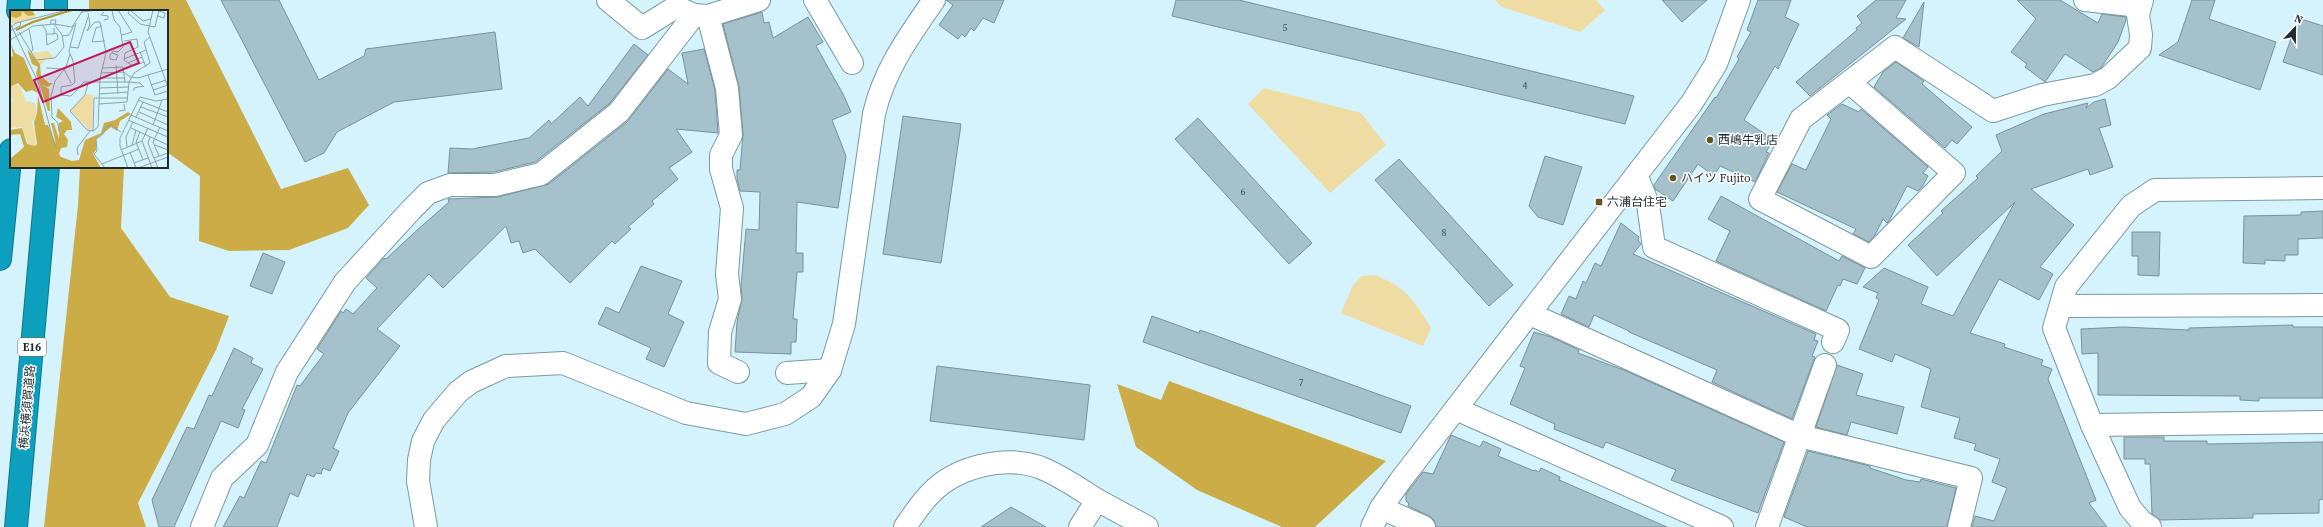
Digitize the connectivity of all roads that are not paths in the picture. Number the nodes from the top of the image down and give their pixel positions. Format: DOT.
graph roads {
  1 [pos="608,0"];
  2 [pos="759,0"];
  3 [pos="815,0"];
  4 [pos="934,0"];
  5 [pos="1739,0"];
  6 [pos="2085,0"];
  7 [pos="2141,3"];
  8 [pos="701,16"];
  9 [pos="852,63"];
  10 [pos="1848,82"];
  11 [pos="10,160"];
  12 [pos="48,168"];
  13 [pos="1637,177"];
  14 [pos="2323,188"];
  15 [pos="0,259"];
  16 [pos="2323,305"];
  17 [pos="2061,306"];
  18 [pos="1530,314"];
  19 [pos="1833,342"];
  20 [pos="1825,365"];
  21 [pos="830,370"];
  22 [pos="738,372"];
  23 [pos="787,373"];
  24 [pos="1456,409"];
  25 [pos="2323,422"];
  26 [pos="2092,425"];
  27 [pos="1800,436"];
  28 [pos="1097,500"];
  29 [pos="1376,518"];
  30 [pos="16,527"];
  31 [pos="202,527"];
  32 [pos="426,527"];
  33 [pos="906,527"];
  34 [pos="1080,527"];
  35 [pos="1147,527"];
  36 [pos="1424,527"];
  37 [pos="1722,527"];
  38 [pos="1767,527"];
  39 [pos="1959,527"];
  40 [pos="2150,527"];
  1 -- 8 [label="street"];
  2 -- 8 [label="street"];
  3 -- 9 [label="street"];
  4 -- 21 [label="street"];
  5 -- 13 [label="street"];
  6 -- 7 [label="street"];
  7 -- 10 [label="street"];
  8 -- 22 [label="street"];
  8 -- 31 [label="street"];
  10 -- 10 [label="street"];
  11 -- 15 [label="highway"];
  12 -- 30 [label="highway, 横浜横須賀道路 / E16"];
  13 -- 18 [label="street"];
  13 -- 19 [label="street"];
  14 -- 17 [label="street"];
  16 -- 17 [label="street"];
  17 -- 26 [label="street"];
  18 -- 24 [label="street"];
  18 -- 27 [label="street"];
  20 -- 27 [label="street"];
  21 -- 23 [label="street"];
  21 -- 32 [label="street"];
  24 -- 29 [label="street"];
  24 -- 37 [label="street"];
  25 -- 26 [label="street"];
  26 -- 40 [label="street"];
  27 -- 38 [label="street"];
  27 -- 39 [label="street"];
  28 -- 33 [label="street"];
  28 -- 34 [label="street"];
  28 -- 35 [label="street"];
  29 -- 36 [label="street"];
}
